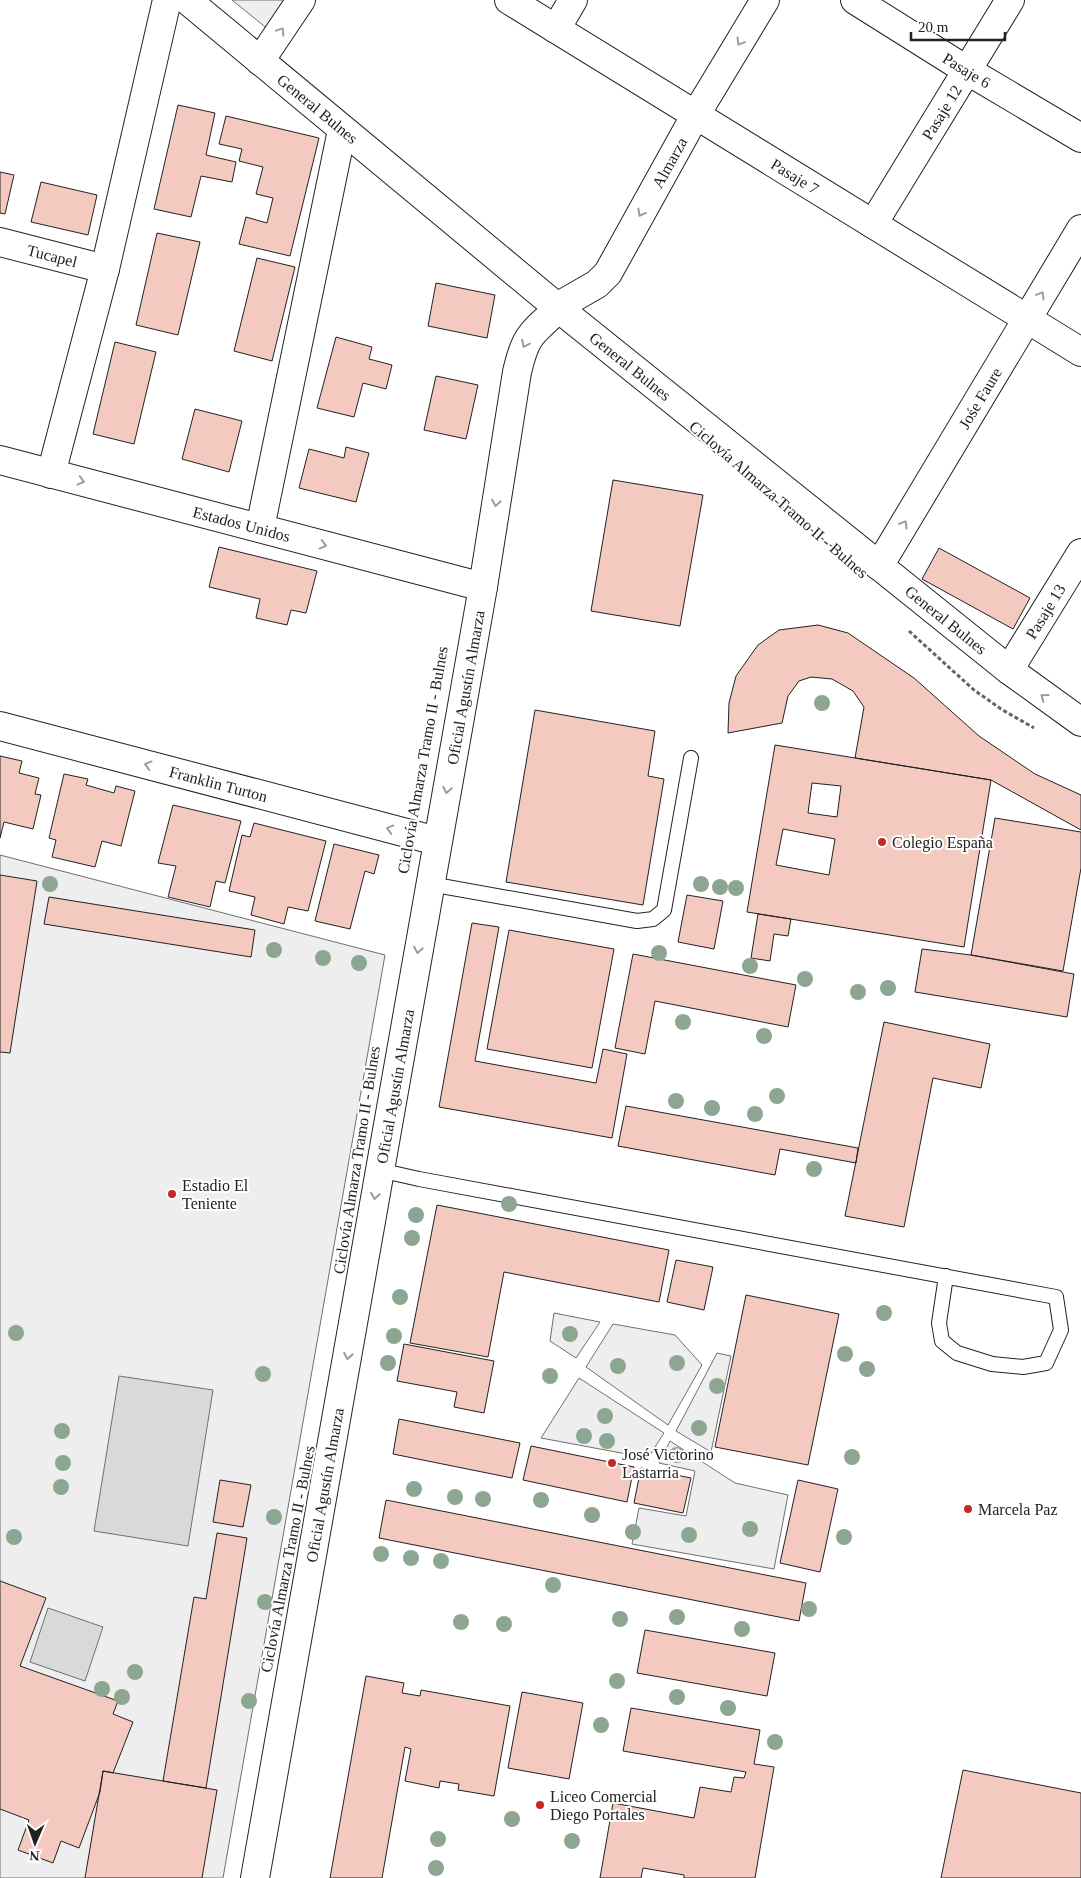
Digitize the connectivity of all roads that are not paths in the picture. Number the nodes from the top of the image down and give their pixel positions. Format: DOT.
graph roads {
  1 [pos="167,0"];
  2 [pos="187,0"];
  3 [pos="301,0"];
  4 [pos="509,0"];
  5 [pos="573,0"];
  6 [pos="765,0"];
  7 [pos="855,0"];
  8 [pos="1010,0"];
  9 [pos="556,29"];
  10 [pos="260,61"];
  11 [pos="968,71"];
  12 [pos="695,116"];
  13 [pos="342,130"];
  14 [pos="1081,138"];
  15 [pos="873,224"];
  16 [pos="1081,229"];
  17 [pos="0,242"];
  18 [pos="105,269"];
  19 [pos="557,307"];
  20 [pos="1026,319"];
  21 [pos="1081,352"];
  22 [pos="0,460"];
  23 [pos="52,474"];
  24 [pos="260,528"];
  25 [pos="1081,553"];
  26 [pos="879,566"];
  27 [pos="483,587"];
  28 [pos="1009,670"];
  29 [pos="1081,722"];
  30 [pos="0,726"];
  31 [pos="691,758"];
  32 [pos="437,841"];
  33 [pos="430,884"];
  34 [pos="379,1170"];
  35 [pos="946,1276"];
  36 [pos="255,1878"];
  1 -- 18 [label="street"];
  2 -- 10 [label="street, General Bulnes"];
  10 -- 3 [label="street, one-way"];
  4 -- 9 [label="street, Pasaje 7"];
  5 -- 9 [label="street"];
  6 -- 12 [label="street, Almarza, one-way"];
  7 -- 11 [label="street, Pasaje 6"];
  8 -- 11 [label="street, Pasaje 12"];
  9 -- 12 [label="street, Pasaje 7"];
  10 -- 13 [label="street, General Bulnes"];
  11 -- 14 [label="street, Pasaje 6"];
  11 -- 15 [label="street, Pasaje 12"];
  12 -- 15 [label="street, Pasaje 7"];
  12 -- 19 [label="street, Almarza, one-way"];
  13 -- 19 [label="street, General Bulnes"];
  13 -- 24 [label="street"];
  15 -- 20 [label="street, Pasaje 7"];
  20 -- 16 [label="street, Jośe Faure, one-way"];
  17 -- 18 [label="street, Tucapel"];
  18 -- 23 [label="street"];
  19 -- 26 [label="street, General Bulnes"];
  19 -- 27 [label="street, Oficial Agustín Almarza, one-way"];
  20 -- 21 [label="street, Pasaje 7"];
  26 -- 20 [label="street, Jośe Faure, one-way"];
  22 -- 23 [label="street, Estados Unidos"];
  23 -- 24 [label="street, Estados Unidos, one-way"];
  24 -- 27 [label="street, Estados Unidos, one-way"];
  25 -- 28 [label="street, Pasaje 13"];
  26 -- 28 [label="street, General Bulnes"];
  27 -- 32 [label="street, Oficial Agustín Almarza, one-way"];
  29 -- 28 [label="street, General Bulnes, one-way"];
  32 -- 30 [label="street, Franklin Turton, one-way"];
  31 -- 33 [label="lane"];
  32 -- 33 [label="street, Oficial Agustín Almarza"];
  33 -- 34 [label="street, Oficial Agustín Almarza, one-way"];
  34 -- 35 [label="lane"];
  34 -- 36 [label="street, Oficial Agustín Almarza, one-way"];
  35 -- 35 [label="lane"];
}
